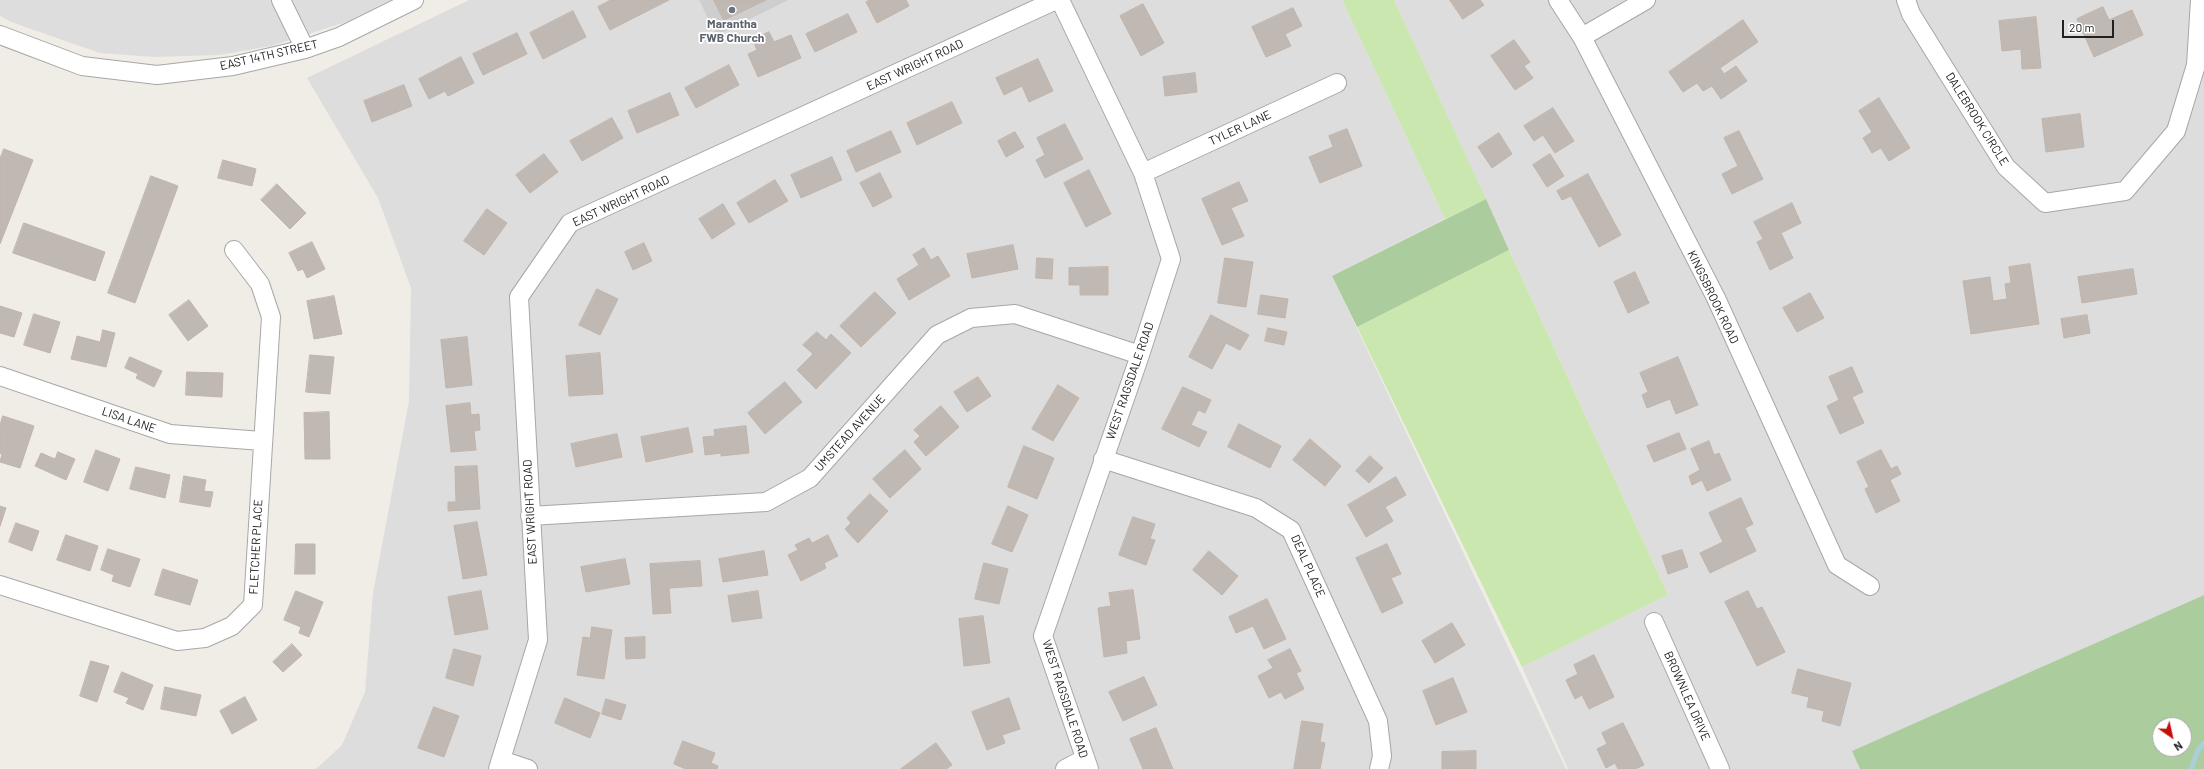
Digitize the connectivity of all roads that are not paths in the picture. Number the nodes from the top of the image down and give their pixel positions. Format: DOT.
graph roads {
  1 [pos="281,0"];
  2 [pos="414,0"];
  3 [pos="1056,0"];
  4 [pos="1060,0"];
  5 [pos="1558,0"];
  6 [pos="1646,0"];
  7 [pos="1906,0"];
  8 [pos="2200,0"];
  9 [pos="0,35"];
  10 [pos="1582,37"];
  11 [pos="305,49"];
  12 [pos="1337,83"];
  13 [pos="1143,173"];
  14 [pos="234,250"];
  15 [pos="1140,355"];
  16 [pos="0,376"];
  17 [pos="262,441"];
  18 [pos="1103,459"];
  19 [pos="530,516"];
  20 [pos="0,585"];
  21 [pos="1870,586"];
  22 [pos="1654,622"];
  23 [pos="500,764"];
  24 [pos="1086,764"];
  25 [pos="528,769"];
  26 [pos="1065,769"];
  27 [pos="1379,769"];
  28 [pos="1720,769"];
  1 -- 11 [label="street"];
  2 -- 11 [label="street, EAST 14TH STREET"];
  3 -- 19 [label="street, EAST WRIGHT ROAD"];
  4 -- 13 [label="street, WEST RAGSDALE ROAD"];
  5 -- 10 [label="street, KINGSBROOK ROAD"];
  6 -- 10 [label="street"];
  7 -- 8 [label="street, DALEBROOK CIRCLE"];
  9 -- 11 [label="street, EAST 14TH STREET"];
  10 -- 21 [label="street, KINGSBROOK ROAD"];
  12 -- 13 [label="street, TYLER LANE"];
  13 -- 15 [label="street, WEST RAGSDALE ROAD"];
  14 -- 17 [label="street, FLETCHER PLACE"];
  15 -- 18 [label="street, WEST RAGSDALE ROAD"];
  15 -- 19 [label="street, UMSTEAD AVENUE"];
  16 -- 17 [label="street, LISA LANE"];
  17 -- 20 [label="street, FLETCHER PLACE"];
  18 -- 24 [label="street, WEST RAGSDALE ROAD"];
  18 -- 27 [label="street, DEAL PLACE"];
  19 -- 23 [label="street, EAST WRIGHT ROAD"];
  22 -- 28 [label="street, BROWNLEA DRIVE"];
  23 -- 25 [label="street"];
  24 -- 26 [label="street"];
}
